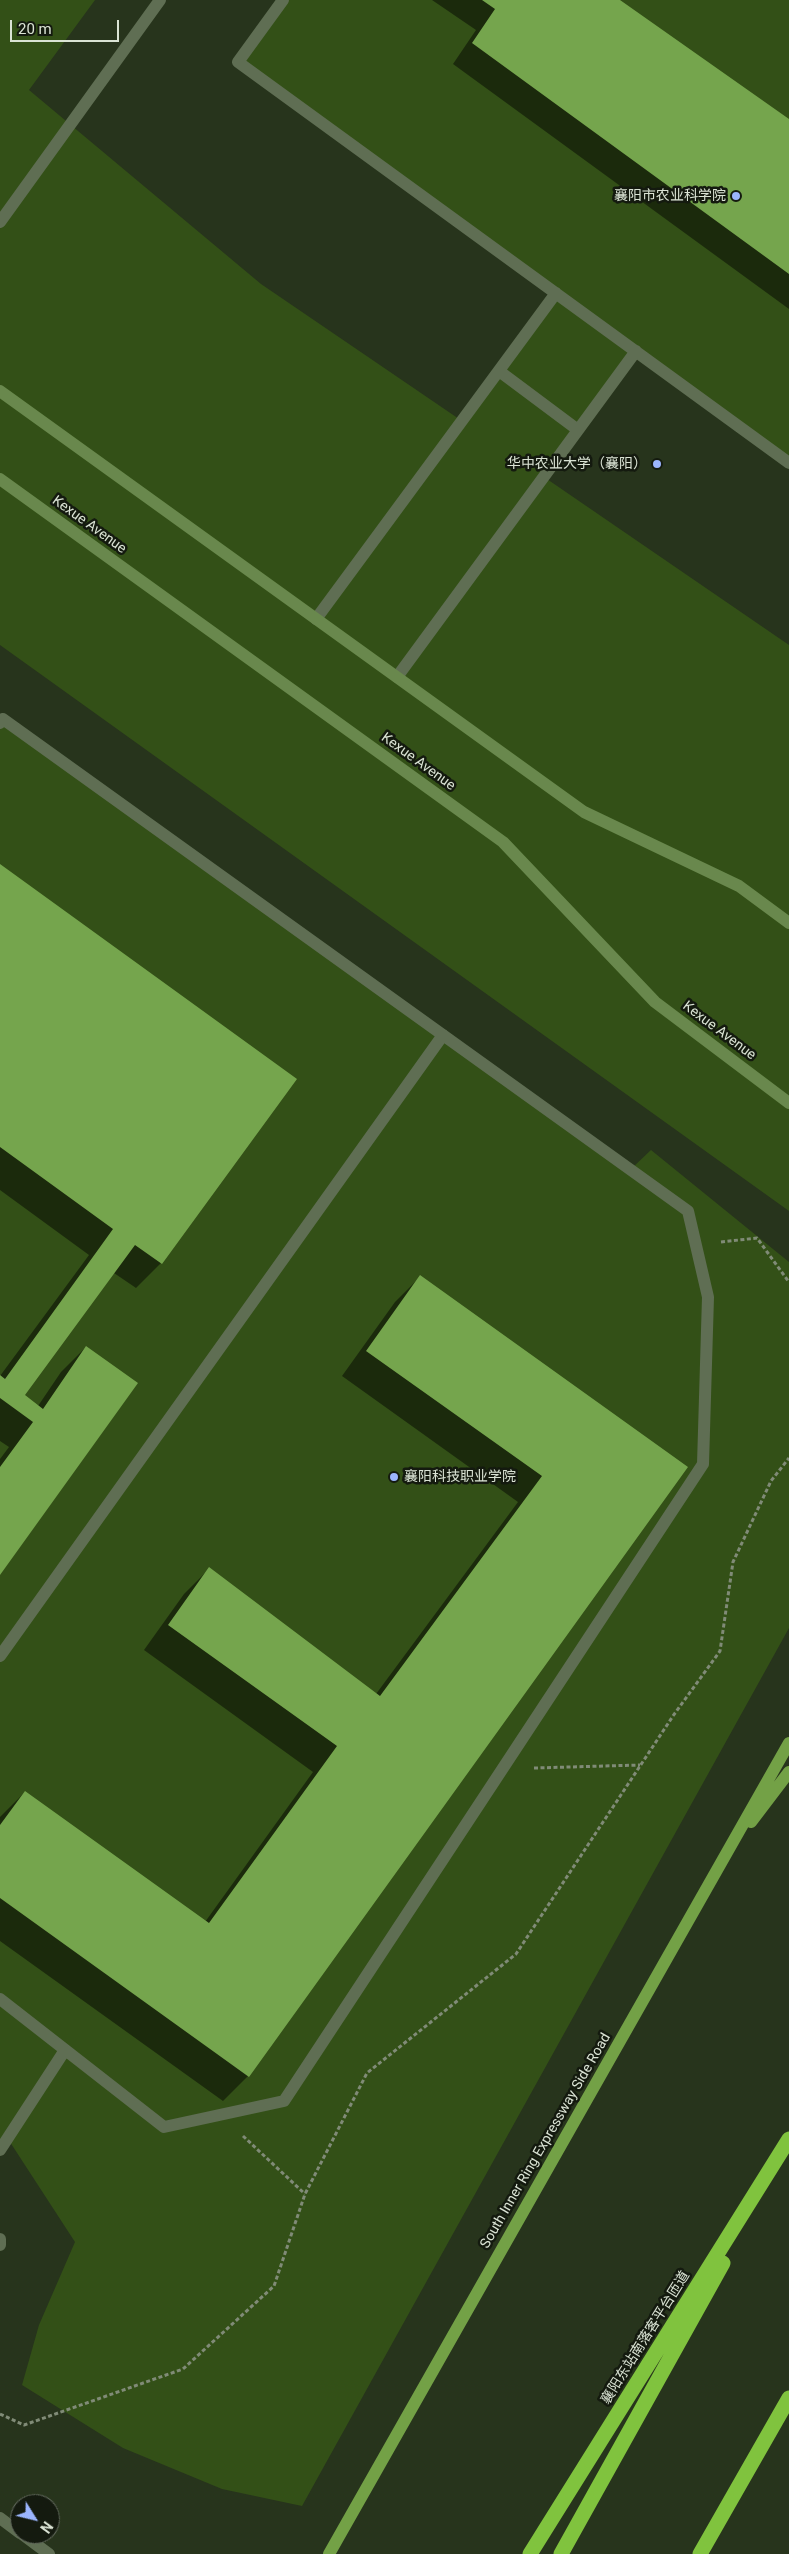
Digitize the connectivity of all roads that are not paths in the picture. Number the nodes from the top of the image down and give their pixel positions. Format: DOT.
graph roads {
  1 [pos="160,0"];
  2 [pos="283,0"];
  3 [pos="0,222"];
  4 [pos="556,293"];
  5 [pos="636,351"];
  6 [pos="499,371"];
  7 [pos="0,391"];
  8 [pos="578,430"];
  9 [pos="789,463"];
  10 [pos="0,479"];
  11 [pos="316,619"];
  12 [pos="397,677"];
  13 [pos="1,719"];
  14 [pos="789,923"];
  15 [pos="442,1034"];
  16 [pos="789,1103"];
  17 [pos="0,1656"];
  18 [pos="789,1743"];
  19 [pos="789,1772"];
  20 [pos="720,1864"];
  21 [pos="0,1999"];
  22 [pos="65,2050"];
  23 [pos="789,2139"];
  24 [pos="789,2144"];
  25 [pos="0,2150"];
  26 [pos="0,2239"];
  27 [pos="0,2245"];
  28 [pos="789,2398"];
  29 [pos="36,2544"];
  30 [pos="50,2554"];
  31 [pos="329,2554"];
  32 [pos="530,2554"];
  33 [pos="561,2554"];
  34 [pos="700,2554"];
  1 -- 3 [label="lane"];
  2 -- 4 [label="lane"];
  4 -- 5 [label="lane"];
  4 -- 6 [label="lane"];
  5 -- 8 [label="lane"];
  5 -- 9 [label="lane"];
  6 -- 8 [label="lane"];
  6 -- 11 [label="lane"];
  7 -- 11 [label="main road"];
  8 -- 12 [label="lane"];
  10 -- 16 [label="main road, Kexue Avenue"];
  11 -- 12 [label="main road"];
  12 -- 14 [label="main road"];
  13 -- 15 [label="lane"];
  15 -- 17 [label="lane"];
  15 -- 22 [label="lane"];
  18 -- 20 [label="main road, South Inner Ring Expressway Side Road"];
  19 -- 20 [label="main road"];
  20 -- 31 [label="main road, South Inner Ring Expressway Side Road"];
  21 -- 22 [label="lane"];
  22 -- 25 [label="lane"];
  23 -- 32 [label="highway, 襄阳东站南落客平台匝道"];
  24 -- 33 [label="highway"];
  26 -- 27 [label="lane"];
  28 -- 34 [label="highway"];
  29 -- 30 [label="lane"];
}
